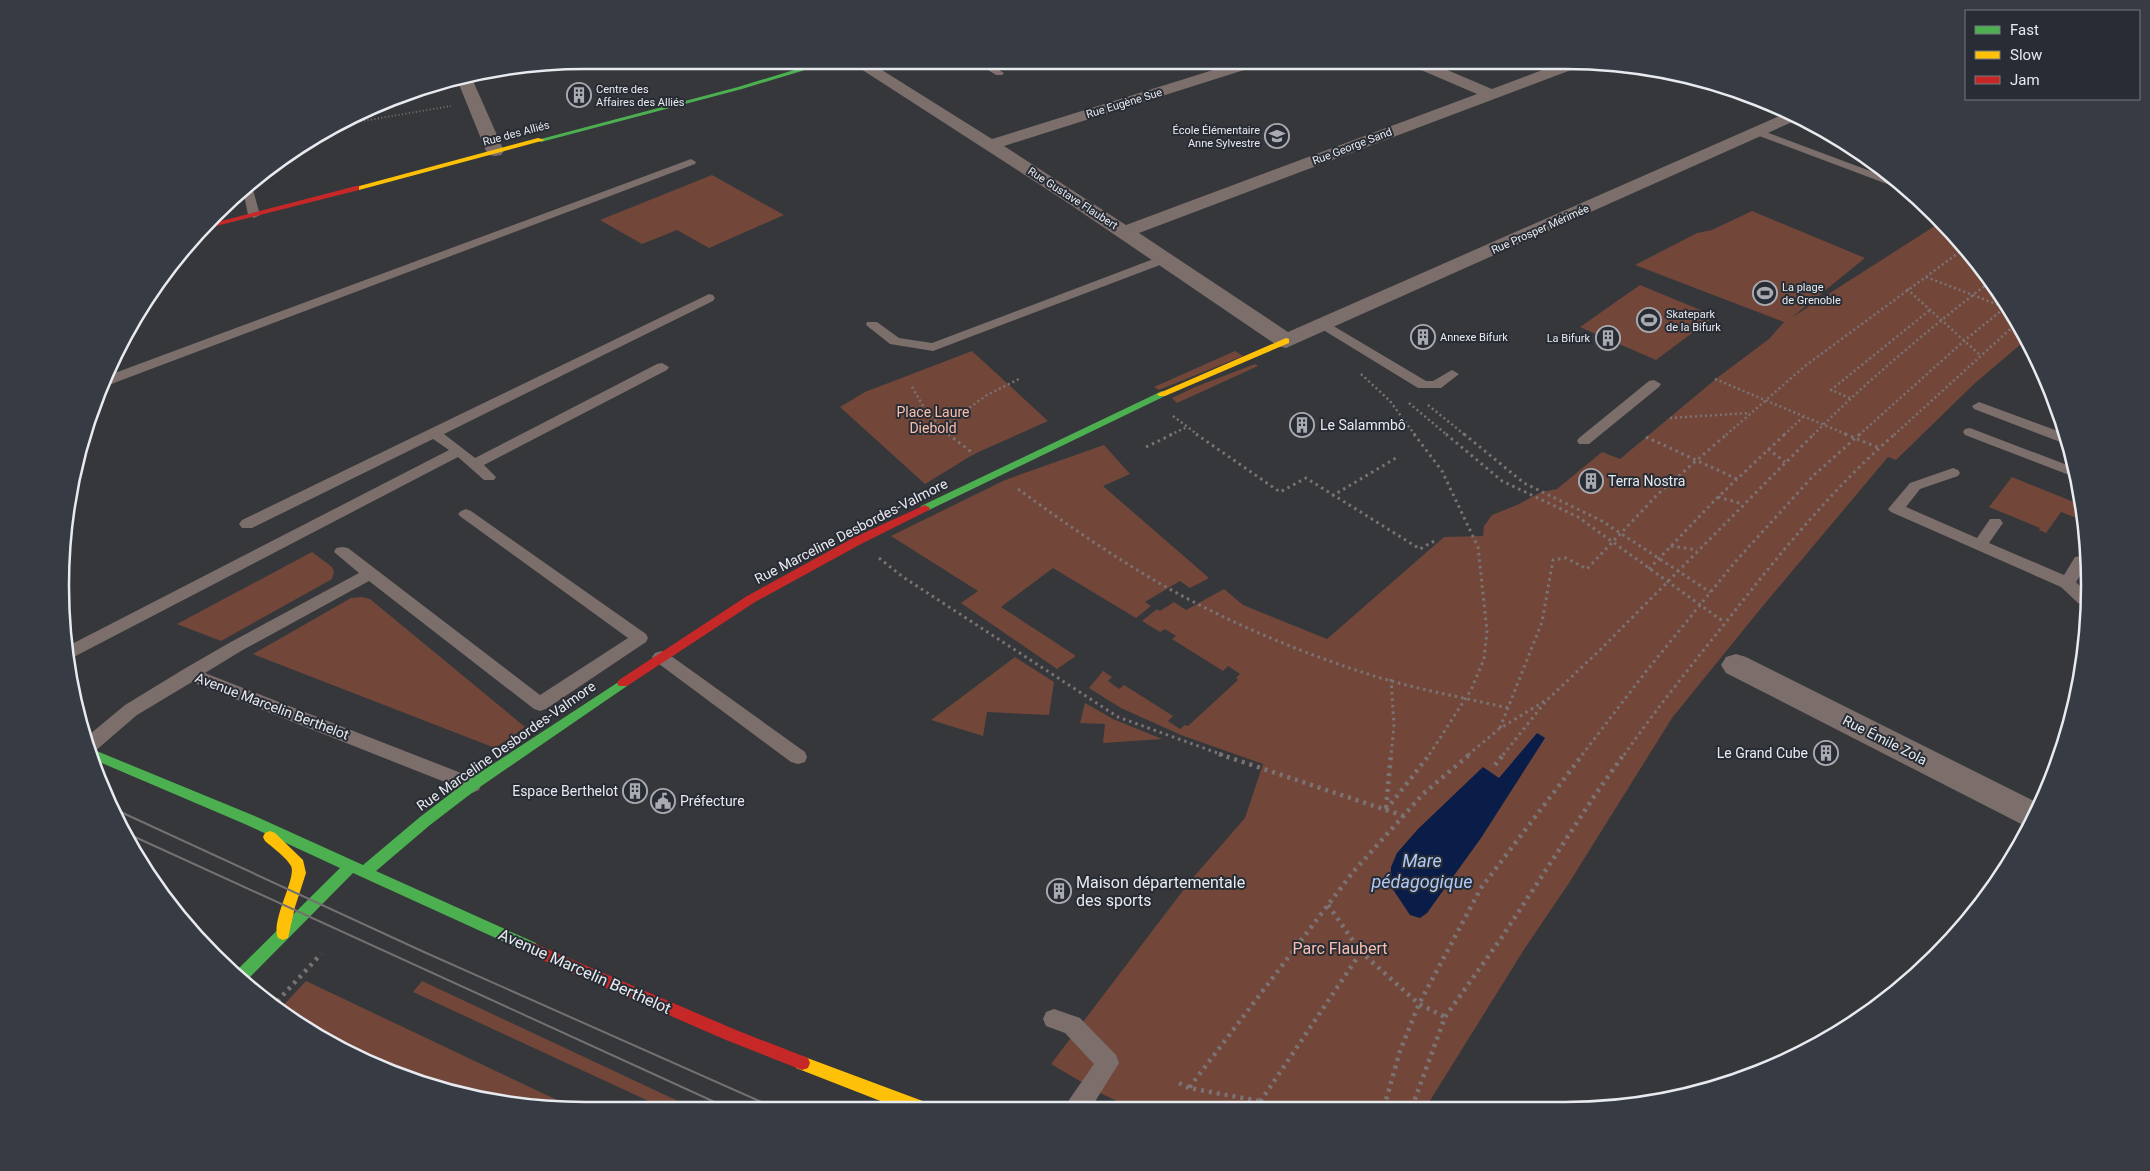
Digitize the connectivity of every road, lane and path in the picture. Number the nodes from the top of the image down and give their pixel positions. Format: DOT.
graph roads {
  1 [pos="804,69"];
  2 [pos="870,69"];
  3 [pos="992,69"];
  4 [pos="1232,69"];
  5 [pos="1432,69"];
  6 [pos="1559,69"];
  7 [pos="999,73"];
  8 [pos="466,83"];
  9 [pos="1491,94"];
  10 [pos="474,102"];
  11 [pos="1786,119"];
  12 [pos="355,123"];
  13 [pos="1758,132"];
  14 [pos="990,145"];
  15 [pos="495,151"];
  16 [pos="691,162"];
  17 [pos="1882,179"];
  18 [pos="249,194"];
  19 [pos="254,215"];
  20 [pos="216,225"];
  21 [pos="1124,232"];
  22 [pos="1959,252"];
  23 [pos="1164,259"];
  24 [pos="1925,277"];
  25 [pos="1985,286"];
  26 [pos="1908,290"];
  27 [pos="1972,295"];
  28 [pos="709,298"];
  29 [pos="1998,304"];
  30 [pos="1931,309"];
  31 [pos="2001,310"];
  32 [pos="1942,319"];
  33 [pos="872,325"];
  34 [pos="1325,325"];
  35 [pos="2012,327"];
  36 [pos="1965,340"];
  37 [pos="1286,341"];
  38 [pos="1980,354"];
  39 [pos="662,367"];
  40 [pos="1356,370"];
  41 [pos="1452,374"];
  42 [pos="112,379"];
  43 [pos="1019,379"];
  44 [pos="1715,379"];
  45 [pos="1654,384"];
  46 [pos="912,387"];
  47 [pos="1850,398"];
  48 [pos="1150,399"];
  49 [pos="1406,400"];
  50 [pos="1766,400"];
  51 [pos="1427,405"];
  52 [pos="1980,406"];
  53 [pos="1750,413"];
  54 [pos="1804,416"];
  55 [pos="1670,418"];
  56 [pos="1823,424"];
  57 [pos="1187,427"];
  58 [pos="941,428"];
  59 [pos="1970,432"];
  60 [pos="434,433"];
  61 [pos="1646,437"];
  62 [pos="1855,437"];
  63 [pos="2059,437"];
  64 [pos="1584,441"];
  65 [pos="1146,447"];
  66 [pos="1879,448"];
  67 [pos="1768,450"];
  68 [pos="459,452"];
  69 [pos="974,454"];
  70 [pos="1396,458"];
  71 [pos="1696,460"];
  72 [pos="1785,462"];
  73 [pos="474,464"];
  74 [pos="2068,471"];
  75 [pos="1953,473"];
  76 [pos="489,477"];
  77 [pos="1737,479"];
  78 [pos="1014,486"];
  79 [pos="1332,496"];
  80 [pos="1718,497"];
  81 [pos="1743,504"];
  82 [pos="466,514"];
  83 [pos="1995,523"];
  84 [pos="247,524"];
  85 [pos="1621,533"];
  86 [pos="1436,540"];
  87 [pos="857,541"];
  88 [pos="1613,542"];
  89 [pos="1980,545"];
  90 [pos="1670,546"];
  91 [pos="1697,550"];
  92 [pos="342,552"];
  93 [pos="1659,558"];
  94 [pos="2080,562"];
  95 [pos="1649,569"];
  96 [pos="1678,570"];
  97 [pos="370,574"];
  98 [pos="1666,582"];
  99 [pos="2067,583"];
  100 [pos="1710,592"];
  101 [pos="2081,596"];
  102 [pos="1698,606"];
  103 [pos="1724,622"];
  104 [pos="73,651"];
  105 [pos="661,657"];
  106 [pos="1736,664"];
  107 [pos="190,674"];
  108 [pos="1391,679"];
  109 [pos="1466,699"];
  110 [pos="1548,699"];
  111 [pos="1508,708"];
  112 [pos="1499,729"];
  113 [pos="93,742"];
  114 [pos="98,756"];
  115 [pos="798,757"];
  116 [pos="1495,765"];
  117 [pos="472,785"];
  118 [pos="1386,810"];
  119 [pos="2028,813"];
  120 [pos="1404,816"];
  121 [pos="252,821"];
  122 [pos="351,866"];
  123 [pos="364,874"];
  124 [pos="1328,905"];
  125 [pos="284,934"];
  126 [pos="1361,952"];
  127 [pos="321,954"];
  128 [pos="244,973"];
  129 [pos="278,1000"];
  130 [pos="1419,1004"];
  131 [pos="1445,1016"];
  132 [pos="1054,1019"];
  133 [pos="1179,1083"];
  134 [pos="1188,1088"];
  135 [pos="1259,1101"];
  136 [pos="904,1102"];
  137 [pos="1081,1102"];
  138 [pos="1385,1102"];
  139 [pos="1414,1102"];
  1 -- 15 [label="main road, Rue des Alliés"];
  2 -- 14 [label="street, Rue Gustave Flaubert"];
  3 -- 7 [label="lane"];
  4 -- 14 [label="street, Rue Eugène Sue"];
  5 -- 9 [label="street"];
  6 -- 9 [label="street, Rue George Sand"];
  8 -- 10 [label="street"];
  9 -- 21 [label="street, Rue George Sand"];
  10 -- 12 [label="path"];
  10 -- 15 [label="street"];
  11 -- 13 [label="street, Rue Prosper Mérimée"];
  13 -- 17 [label="lane"];
  13 -- 34 [label="street, Rue Prosper Mérimée"];
  14 -- 21 [label="street, Rue Gustave Flaubert"];
  15 -- 19 [label="main road, Rue des Alliés"];
  16 -- 42 [label="lane"];
  18 -- 19 [label="lane"];
  19 -- 20 [label="main road, Rue des Alliés"];
  21 -- 23 [label="street, Rue Gustave Flaubert"];
  22 -- 24 [label="path"];
  23 -- 33 [label="lane"];
  23 -- 37 [label="street, Rue Gustave Flaubert"];
  24 -- 26 [label="path"];
  24 -- 27 [label="path"];
  25 -- 27 [label="path"];
  26 -- 30 [label="path"];
  26 -- 50 [label="path"];
  27 -- 29 [label="path"];
  27 -- 32 [label="path"];
  28 -- 60 [label="lane"];
  30 -- 32 [label="path"];
  30 -- 47 [label="path"];
  31 -- 36 [label="path"];
  32 -- 36 [label="path"];
  32 -- 47 [label="path"];
  34 -- 37 [label="street, Rue Prosper Mérimée"];
  34 -- 41 [label="lane"];
  35 -- 38 [label="path"];
  36 -- 38 [label="path"];
  36 -- 62 [label="path"];
  37 -- 48 [label="main road, Rue Marceline Desbordes-Valmore"];
  38 -- 66 [label="path"];
  39 -- 73 [label="lane"];
  40 -- 109 [label="path"];
  43 -- 58 [label="path"];
  44 -- 50 [label="path"];
  45 -- 64 [label="lane"];
  46 -- 58 [label="path"];
  47 -- 56 [label="path"];
  48 -- 57 [label="path"];
  48 -- 87 [label="main road, Rue Marceline Desbordes-Valmore"];
  49 -- 88 [label="path"];
  50 -- 53 [label="path"];
  50 -- 54 [label="path"];
  51 -- 85 [label="path"];
  52 -- 63 [label="lane"];
  53 -- 55 [label="path"];
  53 -- 71 [label="path"];
  54 -- 56 [label="path"];
  54 -- 67 [label="path"];
  56 -- 62 [label="path"];
  56 -- 72 [label="path"];
  57 -- 65 [label="path"];
  57 -- 79 [label="path"];
  58 -- 69 [label="path"];
  59 -- 74 [label="lane"];
  60 -- 68 [label="lane"];
  60 -- 84 [label="lane"];
  61 -- 71 [label="path"];
  62 -- 66 [label="path"];
  62 -- 100 [label="path"];
  66 -- 103 [label="path"];
  67 -- 72 [label="path"];
  67 -- 77 [label="path"];
  68 -- 73 [label="lane"];
  68 -- 104 [label="lane"];
  70 -- 79 [label="path"];
  71 -- 77 [label="path"];
  71 -- 85 [label="path"];
  72 -- 81 [label="path"];
  73 -- 76 [label="lane"];
  75 -- 89 [label="lane"];
  77 -- 80 [label="path"];
  78 -- 108 [label="path"];
  79 -- 86 [label="path"];
  80 -- 81 [label="path"];
  80 -- 90 [label="path"];
  81 -- 91 [label="path"];
  82 -- 97 [label="lane"];
  83 -- 89 [label="lane"];
  85 -- 88 [label="path"];
  85 -- 93 [label="path"];
  87 -- 105 [label="main road, Rue Marceline Desbordes-Valmore"];
  87 -- 118 [label="path"];
  88 -- 95 [label="path"];
  88 -- 111 [label="path"];
  89 -- 99 [label="lane"];
  90 -- 91 [label="path"];
  90 -- 93 [label="path"];
  91 -- 96 [label="path"];
  92 -- 97 [label="lane"];
  93 -- 95 [label="path"];
  93 -- 96 [label="path"];
  94 -- 99 [label="lane"];
  95 -- 98 [label="path"];
  96 -- 98 [label="path"];
  96 -- 100 [label="path"];
  97 -- 107 [label="lane"];
  98 -- 102 [label="path"];
  98 -- 110 [label="path"];
  99 -- 101 [label="lane"];
  100 -- 102 [label="path"];
  102 -- 103 [label="path"];
  102 -- 130 [label="path"];
  103 -- 131 [label="path"];
  105 -- 115 [label="lane"];
  105 -- 117 [label="main road, Rue Marceline Desbordes-Valmore"];
  106 -- 119 [label="street, Rue Émile Zola"];
  107 -- 113 [label="lane, Avenue Marcelin Berthelot"];
  107 -- 117 [label="lane, Avenue Marcelin Berthelot"];
  108 -- 109 [label="path"];
  108 -- 118 [label="path"];
  109 -- 111 [label="path"];
  109 -- 118 [label="path"];
  110 -- 112 [label="path"];
  110 -- 116 [label="path"];
  111 -- 112 [label="path"];
  112 -- 120 [label="path"];
  114 -- 121 [label="main road, Avenue Marcelin Berthelot"];
  117 -- 123 [label="main road, Rue Marceline Desbordes-Valmore"];
  118 -- 120 [label="path"];
  120 -- 124 [label="path"];
  121 -- 122 [label="main road, Avenue Marcelin Berthelot"];
  121 -- 125 [label="main road, Avenue Marcelin Berthelot"];
  122 -- 123 [label="main road, Avenue Marcelin Berthelot"];
  122 -- 125 [label="main road"];
  123 -- 136 [label="main road, Avenue Marcelin Berthelot"];
  124 -- 126 [label="path"];
  124 -- 134 [label="path"];
  125 -- 128 [label="main road"];
  126 -- 130 [label="path"];
  126 -- 135 [label="path"];
  127 -- 129 [label="path"];
  130 -- 131 [label="path"];
  130 -- 138 [label="path"];
  131 -- 139 [label="path"];
  132 -- 137 [label="lane"];
  133 -- 134 [label="path"];
  134 -- 135 [label="path"];
}
